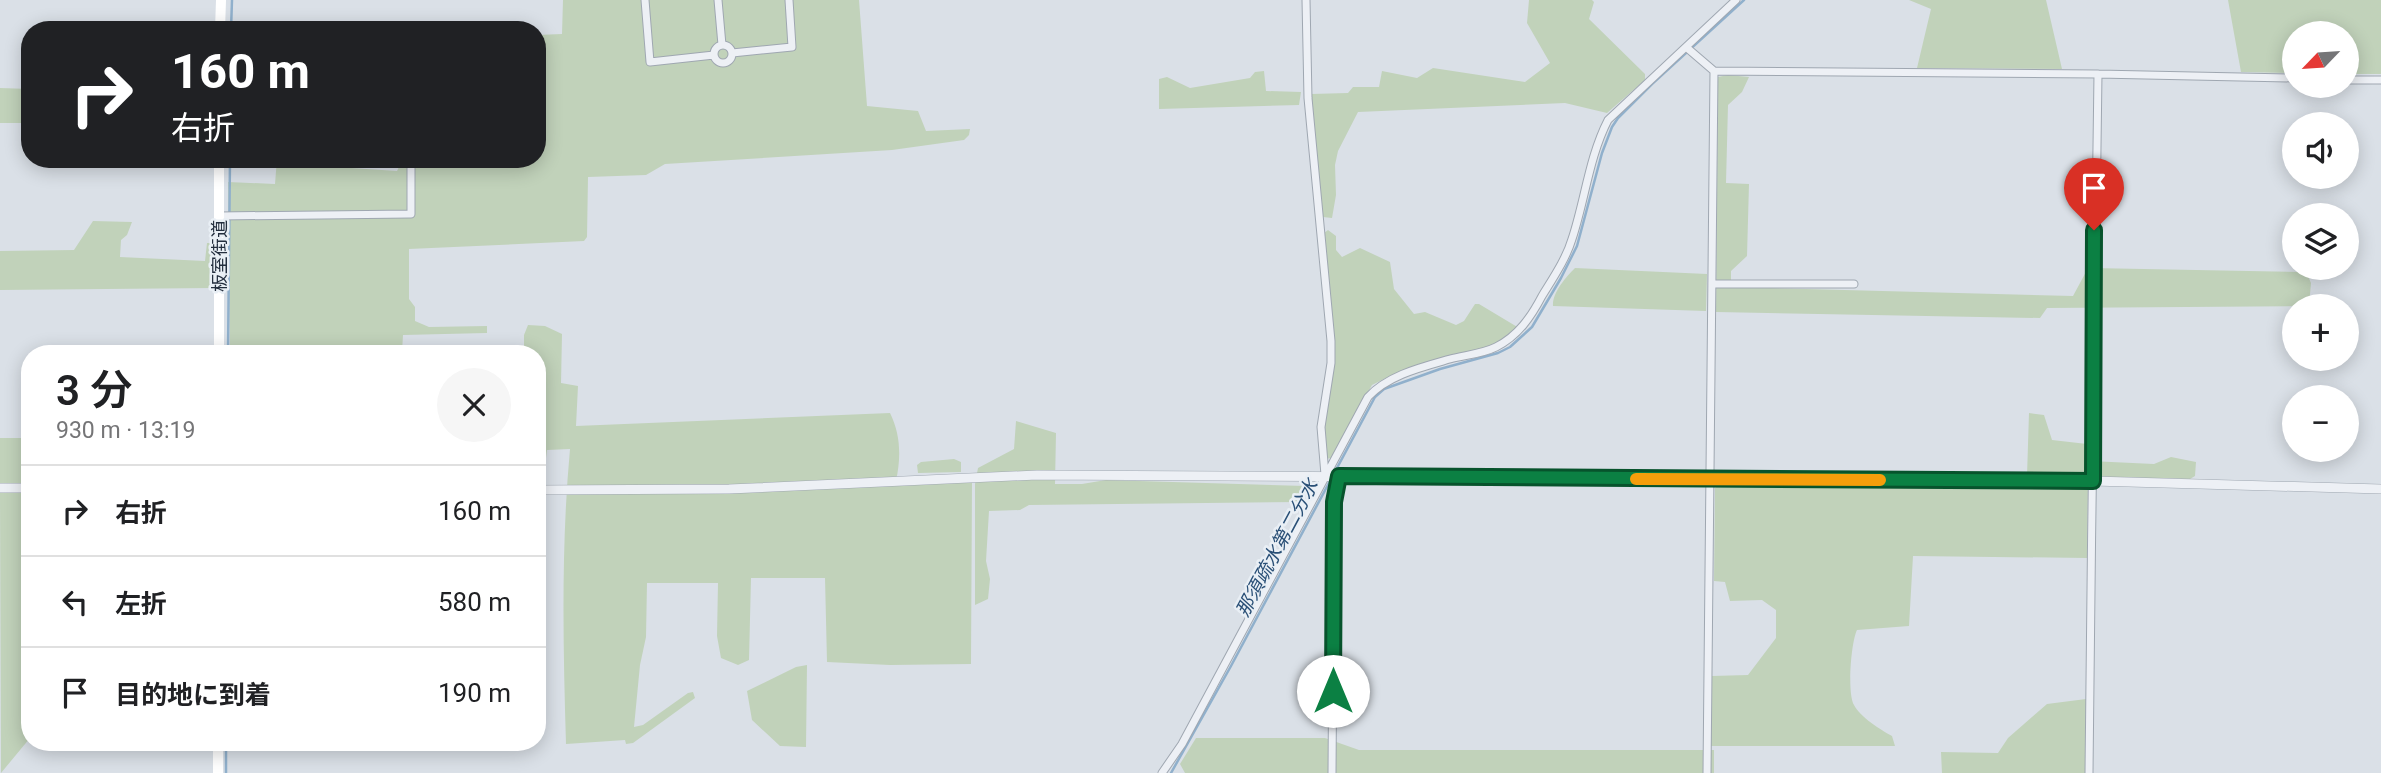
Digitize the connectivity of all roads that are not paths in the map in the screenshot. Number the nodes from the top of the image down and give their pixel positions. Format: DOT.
graph roads {
  1 [pos="221,0"];
  2 [pos="645,0"];
  3 [pos="718,0"];
  4 [pos="789,0"];
  5 [pos="1306,0"];
  6 [pos="1736,0"];
  7 [pos="220,21"];
  8 [pos="722,45"];
  9 [pos="1686,47"];
  10 [pos="732,53"];
  11 [pos="713,55"];
  12 [pos="1714,71"];
  13 [pos="2098,74"];
  14 [pos="2282,78"];
  15 [pos="2359,80"];
  16 [pos="2381,80"];
  17 [pos="219,168"];
  18 [pos="411,168"];
  19 [pos="219,216"];
  20 [pos="1713,284"];
  21 [pos="1854,284"];
  22 [pos="219,345"];
  23 [pos="1325,475"];
  24 [pos="1339,476"];
  25 [pos="1711,480"];
  26 [pos="2093,481"];
  27 [pos="0,488"];
  28 [pos="21,488"];
  29 [pos="2381,489"];
  30 [pos="546,490"];
  31 [pos="218,751"];
  32 [pos="218,773"];
  33 [pos="1162,773"];
  34 [pos="1332,773"];
  35 [pos="1707,773"];
  36 [pos="2089,773"];
  1 -- 7 [label="main road"];
  2 -- 11 [label="street"];
  3 -- 8 [label="street"];
  4 -- 10 [label="street"];
  5 -- 23 [label="street"];
  6 -- 9 [label="street"];
  8 -- 10 [label="street"];
  8 -- 11 [label="street"];
  9 -- 12 [label="street"];
  9 -- 23 [label="street"];
  10 -- 11 [label="street"];
  12 -- 13 [label="street"];
  12 -- 20 [label="street"];
  13 -- 14 [label="street"];
  13 -- 26 [label="street"];
  15 -- 16 [label="street"];
  17 -- 19 [label="main road, 板室街道"];
  18 -- 19 [label="street"];
  19 -- 22 [label="main road, 板室街道"];
  20 -- 21 [label="street"];
  20 -- 25 [label="street"];
  23 -- 24 [label="street"];
  23 -- 30 [label="street"];
  23 -- 33 [label="street"];
  24 -- 25 [label="street"];
  24 -- 34 [label="street"];
  25 -- 26 [label="street"];
  25 -- 35 [label="street"];
  26 -- 29 [label="street"];
  26 -- 36 [label="street"];
  27 -- 28 [label="street"];
  31 -- 32 [label="main road"];
}
